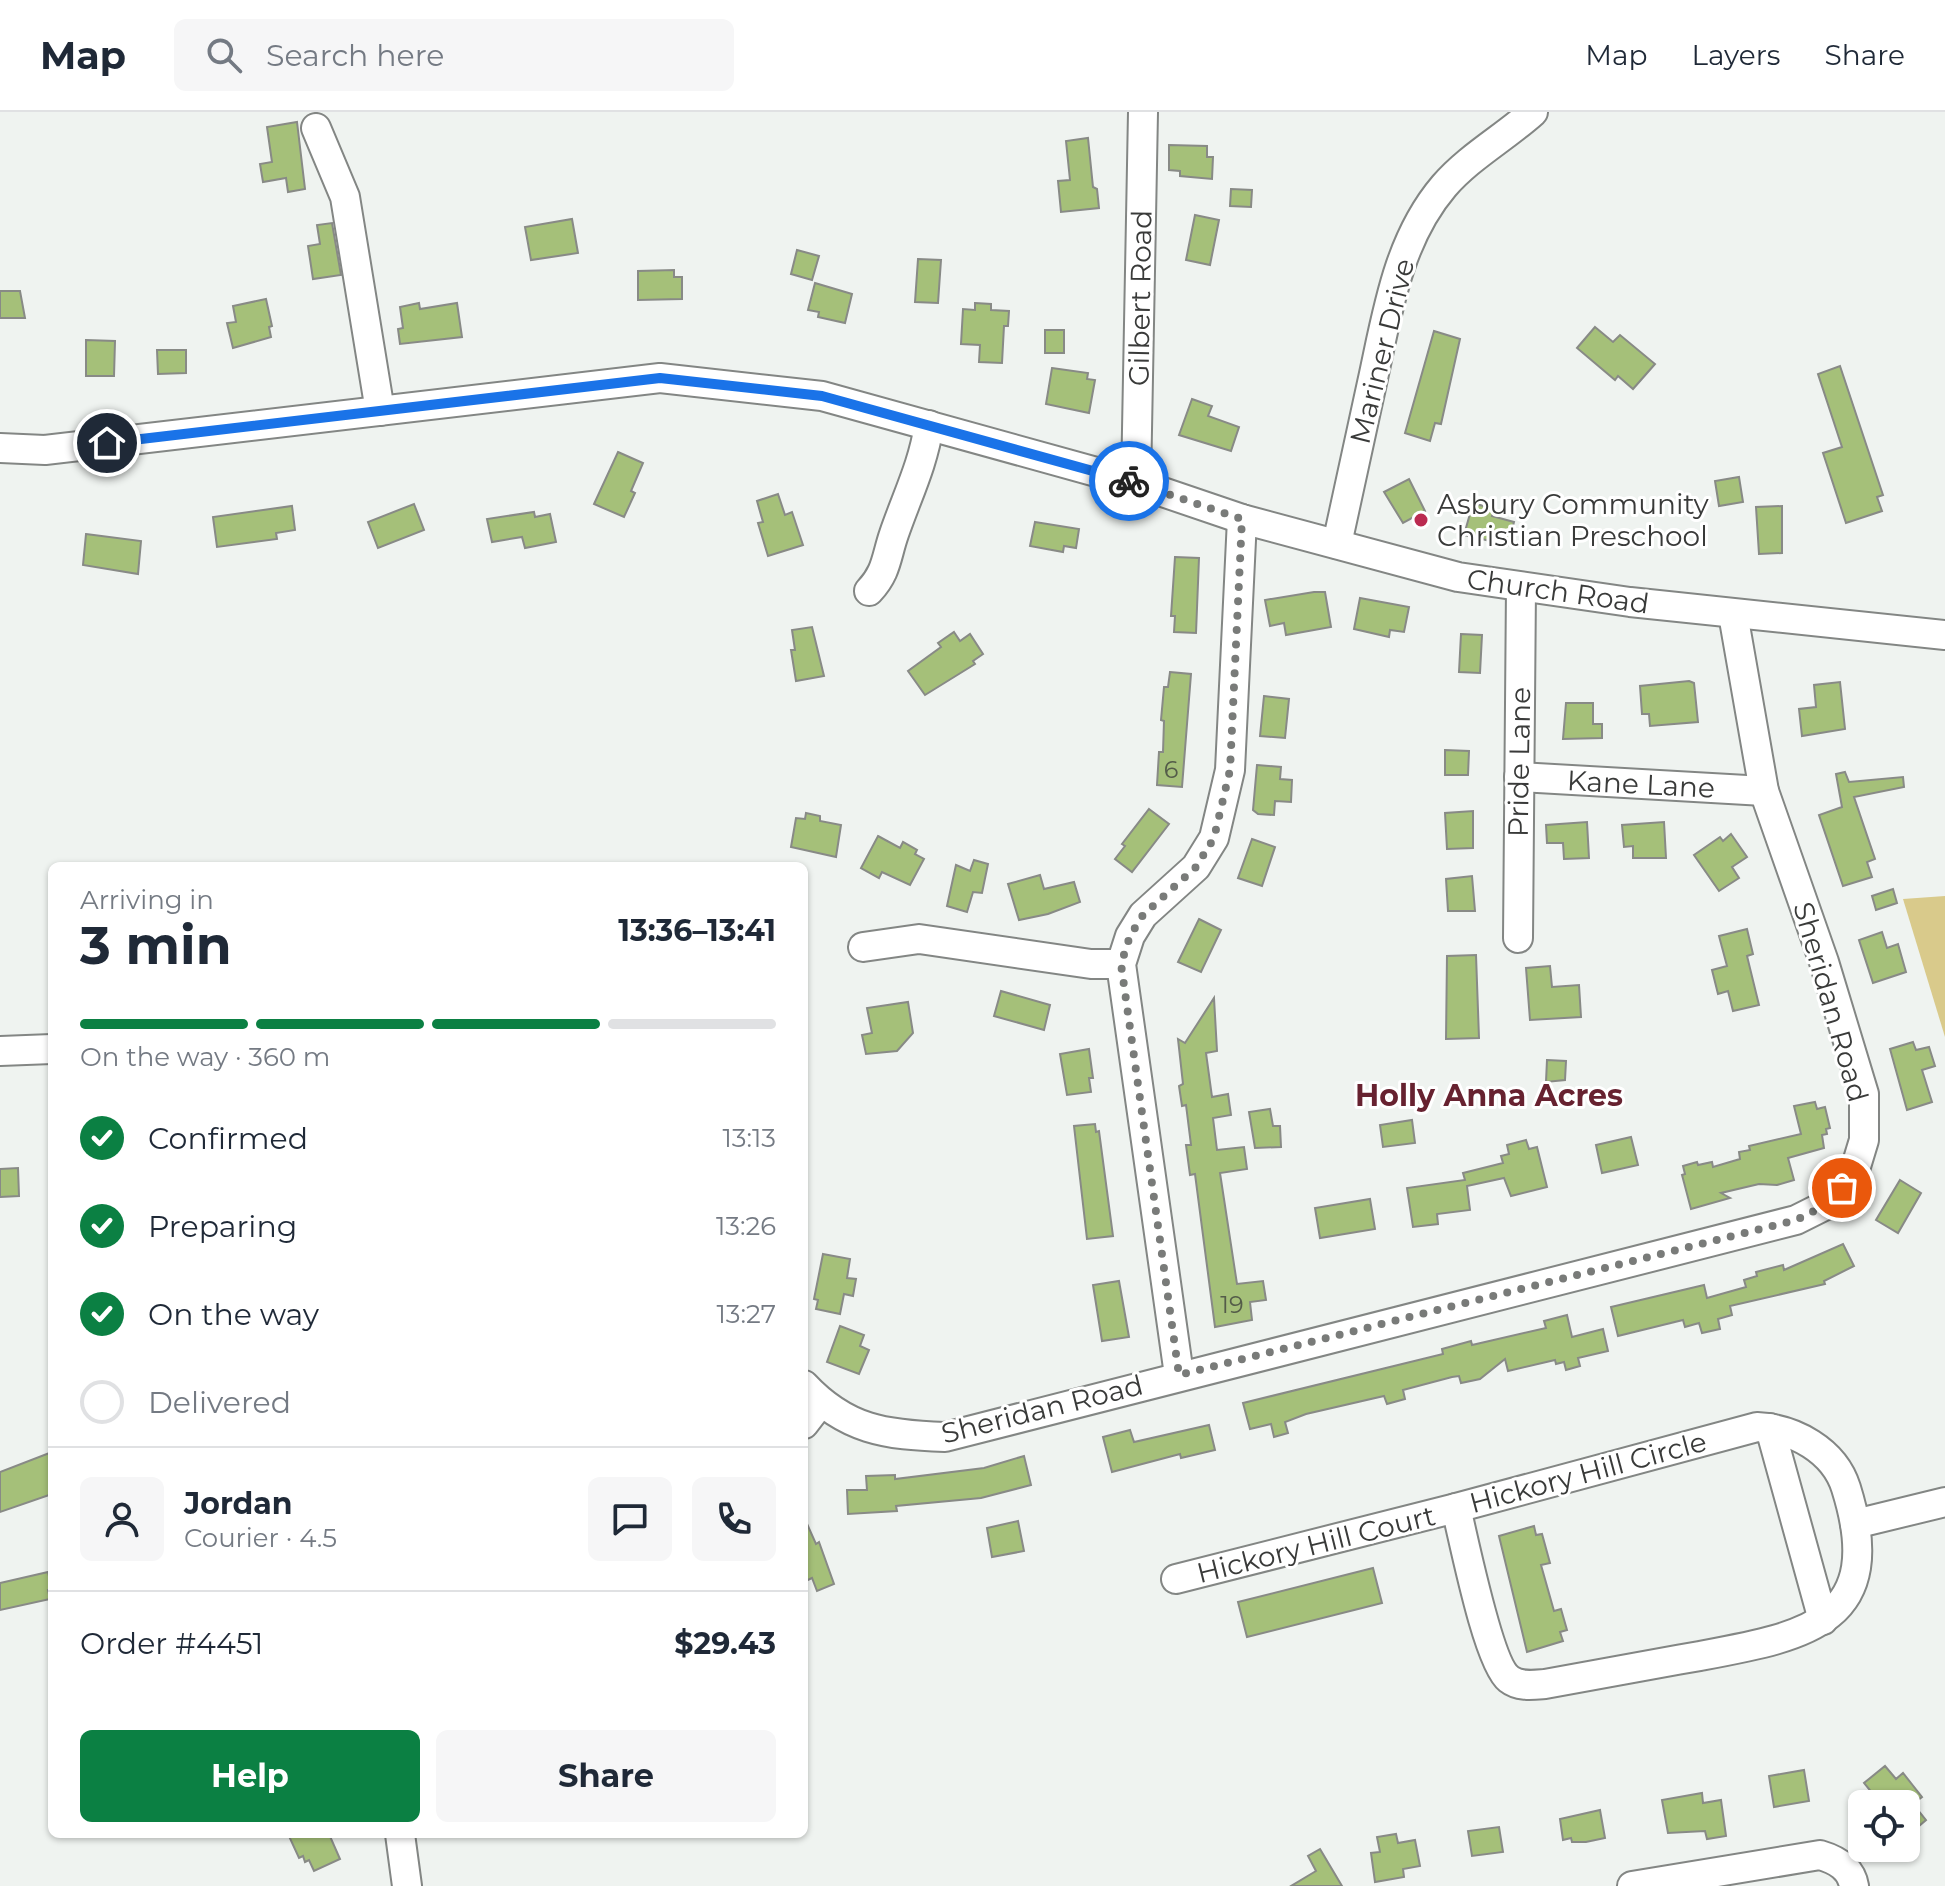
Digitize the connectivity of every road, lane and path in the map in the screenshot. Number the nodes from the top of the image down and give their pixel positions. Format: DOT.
graph roads {
  1 [pos="1143,112"];
  2 [pos="1533,112"];
  3 [pos="316,128"];
  4 [pos="380,411"];
  5 [pos="929,425"];
  6 [pos="0,448"];
  7 [pos="1136,483"];
  8 [pos="1242,519"];
  9 [pos="1337,544"];
  10 [pos="1521,587"];
  11 [pos="869,591"];
  12 [pos="1733,614"];
  13 [pos="1945,635"];
  14 [pos="1519,777"];
  15 [pos="1764,791"];
  16 [pos="1518,938"];
  17 [pos="863,947"];
  18 [pos="1121,964"];
  19 [pos="48,1049"];
  20 [pos="0,1051"];
  21 [pos="1179,1375"];
  22 [pos="810,1404"];
  23 [pos="1770,1428"];
  24 [pos="1945,1502"];
  25 [pos="1456,1508"];
  26 [pos="1855,1524"];
  27 [pos="1176,1579"];
  28 [pos="1823,1620"];
  29 [pos="401,1838"];
  30 [pos="407,1886"];
  31 [pos="1632,1886"];
  32 [pos="1854,1886"];
  1 -- 7 [label="street, Gilbert Road"];
  2 -- 9 [label="street, Mariner Drive"];
  3 -- 4 [label="street"];
  4 -- 5 [label="street, Church Road"];
  4 -- 6 [label="street, Church Road"];
  5 -- 7 [label="street, Church Road"];
  5 -- 11 [label="street"];
  7 -- 8 [label="street, Church Road"];
  8 -- 9 [label="street, Church Road"];
  8 -- 18 [label="street"];
  9 -- 10 [label="street, Church Road"];
  10 -- 12 [label="street, Church Road"];
  10 -- 14 [label="street, Pride Lane"];
  12 -- 13 [label="street, Church Road"];
  12 -- 15 [label="street, Sheridan Road"];
  14 -- 15 [label="street, Kane Lane"];
  14 -- 16 [label="street, Pride Lane"];
  15 -- 21 [label="street, Sheridan Road"];
  17 -- 18 [label="street"];
  18 -- 21 [label="street"];
  19 -- 20 [label="street"];
  21 -- 22 [label="street, Sheridan Road"];
  23 -- 25 [label="street, Hickory Hill Circle"];
  23 -- 26 [label="street, Hickory Hill Circle"];
  23 -- 28 [label="street"];
  24 -- 26 [label="street"];
  25 -- 27 [label="street, Hickory Hill Court"];
  25 -- 28 [label="street, Hickory Hill Circle"];
  26 -- 28 [label="street, Hickory Hill Circle"];
  29 -- 30 [label="street"];
  31 -- 32 [label="street"];
}
